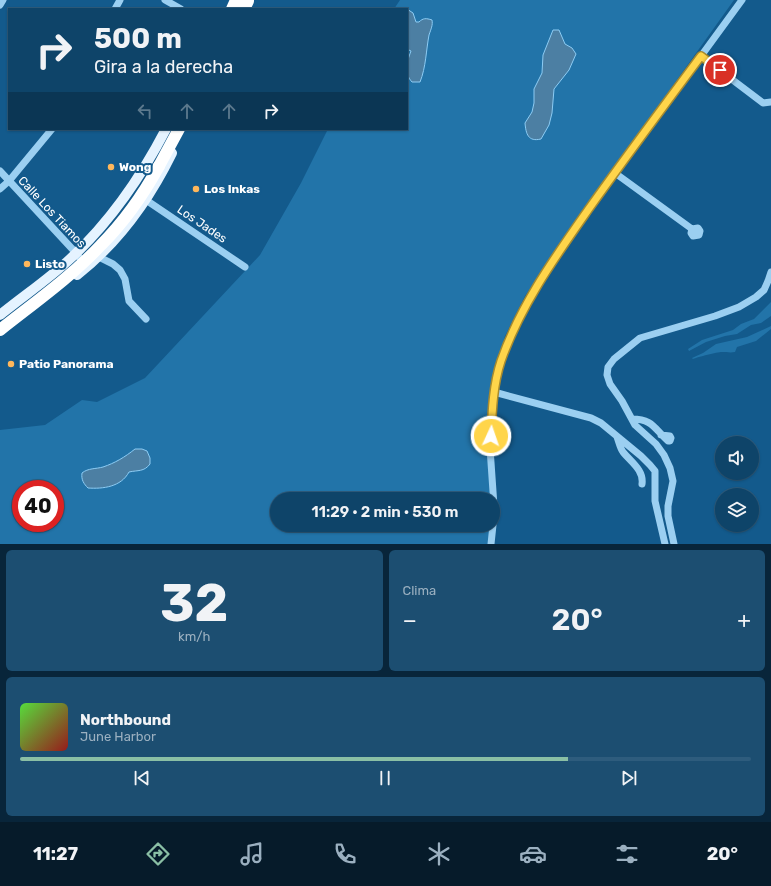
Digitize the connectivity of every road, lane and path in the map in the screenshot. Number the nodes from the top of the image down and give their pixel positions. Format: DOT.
graph roads {
  1 [pos="3,0"];
  2 [pos="165,0"];
  3 [pos="742,0"];
  4 [pos="0,5"];
  5 [pos="179,8"];
  6 [pos="701,56"];
  7 [pos="771,102"];
  8 [pos="51,130"];
  9 [pos="165,130"];
  10 [pos="173,130"];
  11 [pos="178,130"];
  12 [pos="184,130"];
  13 [pos="157,165"];
  14 [pos="0,171"];
  15 [pos="615,173"];
  16 [pos="9,181"];
  17 [pos="0,189"];
  18 [pos="146,200"];
  19 [pos="692,229"];
  20 [pos="76,253"];
  21 [pos="100,257"];
  22 [pos="245,267"];
  23 [pos="84,270"];
  24 [pos="771,272"];
  25 [pos="0,315"];
  26 [pos="146,319"];
  27 [pos="0,322"];
  28 [pos="0,330"];
  29 [pos="0,335"];
  30 [pos="494,392"];
  31 [pos="632,419"];
  32 [pos="661,435"];
  33 [pos="617,437"];
  34 [pos="642,484"];
  35 [pos="493,492"];
  36 [pos="492,532"];
  37 [pos="491,544"];
  38 [pos="665,544"];
  39 [pos="674,544"];
  1 -- 4 [label="street"];
  2 -- 5 [label="street"];
  3 -- 6 [label="street"];
  6 -- 7 [label="street"];
  6 -- 15 [label="street"];
  8 -- 16 [label="street"];
  9 -- 20 [label="main road"];
  10 -- 13 [label="highway"];
  11 -- 13 [label="highway"];
  12 -- 18 [label="main road"];
  13 -- 27 [label="highway"];
  13 -- 28 [label="highway, bridge"];
  14 -- 16 [label="street, Calle Los Tiamos"];
  15 -- 19 [label="street"];
  15 -- 30 [label="street"];
  16 -- 17 [label="street"];
  16 -- 20 [label="street, Calle Los Tiamos"];
  18 -- 21 [label="main road"];
  18 -- 22 [label="street, Los Jades"];
  20 -- 23 [label="street, Calle Los Tiamos"];
  20 -- 25 [label="main road"];
  21 -- 23 [label="main road"];
  21 -- 26 [label="street"];
  23 -- 29 [label="main road"];
  24 -- 31 [label="street"];
  30 -- 33 [label="street"];
  30 -- 35 [label="street"];
  31 -- 32 [label="street"];
  31 -- 39 [label="street"];
  33 -- 34 [label="street"];
  33 -- 38 [label="street"];
  36 -- 37 [label="street"];
}
